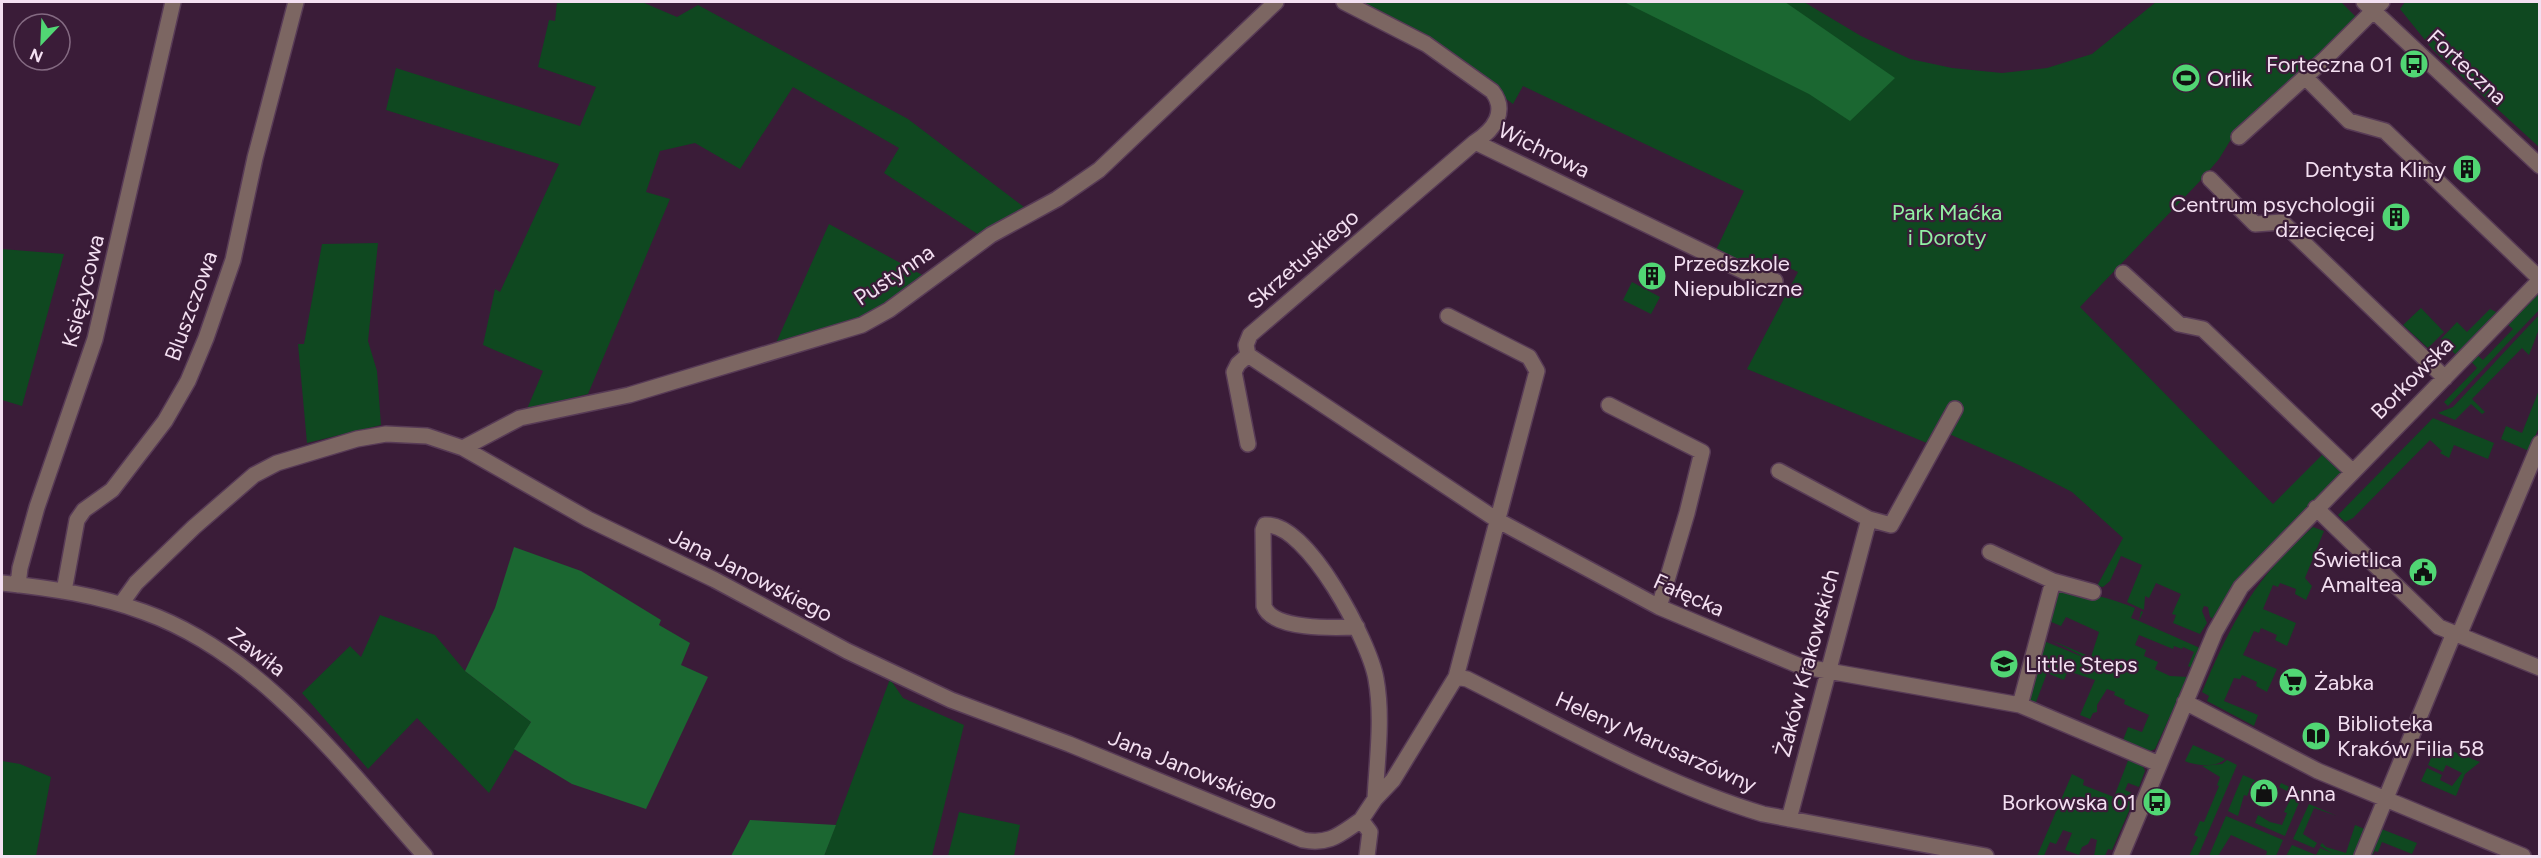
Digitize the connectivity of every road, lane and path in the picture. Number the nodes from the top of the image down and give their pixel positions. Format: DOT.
graph roads {
  1 [pos="173,2"];
  2 [pos="296,2"];
  3 [pos="1276,2"];
  4 [pos="1344,2"];
  5 [pos="2373,5"];
  6 [pos="2305,77"];
  7 [pos="2239,137"];
  8 [pos="1475,142"];
  9 [pos="2540,166"];
  10 [pos="2210,180"];
  11 [pos="2122,273"];
  12 [pos="2540,280"];
  13 [pos="1775,281"];
  14 [pos="1448,316"];
  15 [pos="1248,355"];
  16 [pos="2445,378"];
  17 [pos="1609,405"];
  18 [pos="1955,409"];
  19 [pos="2540,443"];
  20 [pos="1248,444"];
  21 [pos="463,448"];
  22 [pos="2536,461"];
  23 [pos="1779,471"];
  24 [pos="2352,471"];
  25 [pos="2316,508"];
  26 [pos="1869,519"];
  27 [pos="1497,520"];
  28 [pos="1990,552"];
  29 [pos="2053,581"];
  30 [pos="2,583"];
  31 [pos="18,585"];
  32 [pos="64,591"];
  33 [pos="2093,592"];
  34 [pos="121,604"];
  35 [pos="1659,607"];
  36 [pos="1356,627"];
  37 [pos="2457,634"];
  38 [pos="2540,668"];
  39 [pos="1828,673"];
  40 [pos="1456,677"];
  41 [pos="2185,702"];
  42 [pos="2020,705"];
  43 [pos="2159,764"];
  44 [pos="1375,799"];
  45 [pos="2385,800"];
  46 [pos="1789,819"];
  47 [pos="1361,820"];
  48 [pos="425,856"];
  49 [pos="1367,856"];
  50 [pos="1986,856"];
  51 [pos="2121,856"];
  52 [pos="2361,856"];
  53 [pos="2523,856"];
  1 -- 31 [label="street, Księżycowa"];
  2 -- 32 [label="street, Bluszczowa"];
  3 -- 21 [label="street, Pustynna"];
  4 -- 8 [label="street, Wichrowa"];
  5 -- 6 [label="street"];
  5 -- 9 [label="street, Forteczna"];
  6 -- 7 [label="street"];
  6 -- 12 [label="street"];
  8 -- 13 [label="street, Wichrowa"];
  8 -- 15 [label="street, Skrzetuskiego"];
  10 -- 16 [label="street"];
  11 -- 24 [label="street"];
  12 -- 16 [label="street, Borkowska"];
  14 -- 27 [label="street"];
  15 -- 20 [label="street, Skrzetuskiego"];
  15 -- 27 [label="street, Fałęcka"];
  16 -- 24 [label="street, Borkowska"];
  17 -- 35 [label="street"];
  18 -- 26 [label="street"];
  19 -- 22 [label="street"];
  21 -- 34 [label="street, Jana Janowskiego"];
  21 -- 47 [label="street, Jana Janowskiego"];
  22 -- 37 [label="street"];
  23 -- 26 [label="street"];
  24 -- 25 [label="street, Borkowska"];
  25 -- 37 [label="street"];
  25 -- 41 [label="street, Borkowska"];
  26 -- 39 [label="street, Żaków Krakowskich"];
  27 -- 35 [label="street, Fałęcka"];
  27 -- 40 [label="street"];
  28 -- 29 [label="street"];
  29 -- 33 [label="street"];
  29 -- 42 [label="street"];
  30 -- 31 [label="street, Zawiła"];
  31 -- 32 [label="street, Zawiła"];
  32 -- 34 [label="street, Zawiła"];
  34 -- 48 [label="street, Zawiła"];
  35 -- 39 [label="street, Fałęcka"];
  36 -- 36 [label="street"];
  36 -- 44 [label="street"];
  37 -- 38 [label="street"];
  37 -- 45 [label="street"];
  39 -- 42 [label="street, Fałęcka"];
  39 -- 46 [label="street, Żaków Krakowskich"];
  40 -- 44 [label="street"];
  40 -- 46 [label="street, Heleny Marusarzówny"];
  41 -- 43 [label="street, Borkowska"];
  41 -- 45 [label="street"];
  42 -- 43 [label="street, Fałęcka"];
  43 -- 51 [label="street, Borkowska"];
  44 -- 47 [label="street"];
  45 -- 52 [label="street"];
  45 -- 53 [label="street"];
  46 -- 50 [label="street, Heleny Marusarzówny"];
  47 -- 49 [label="street"];
}
